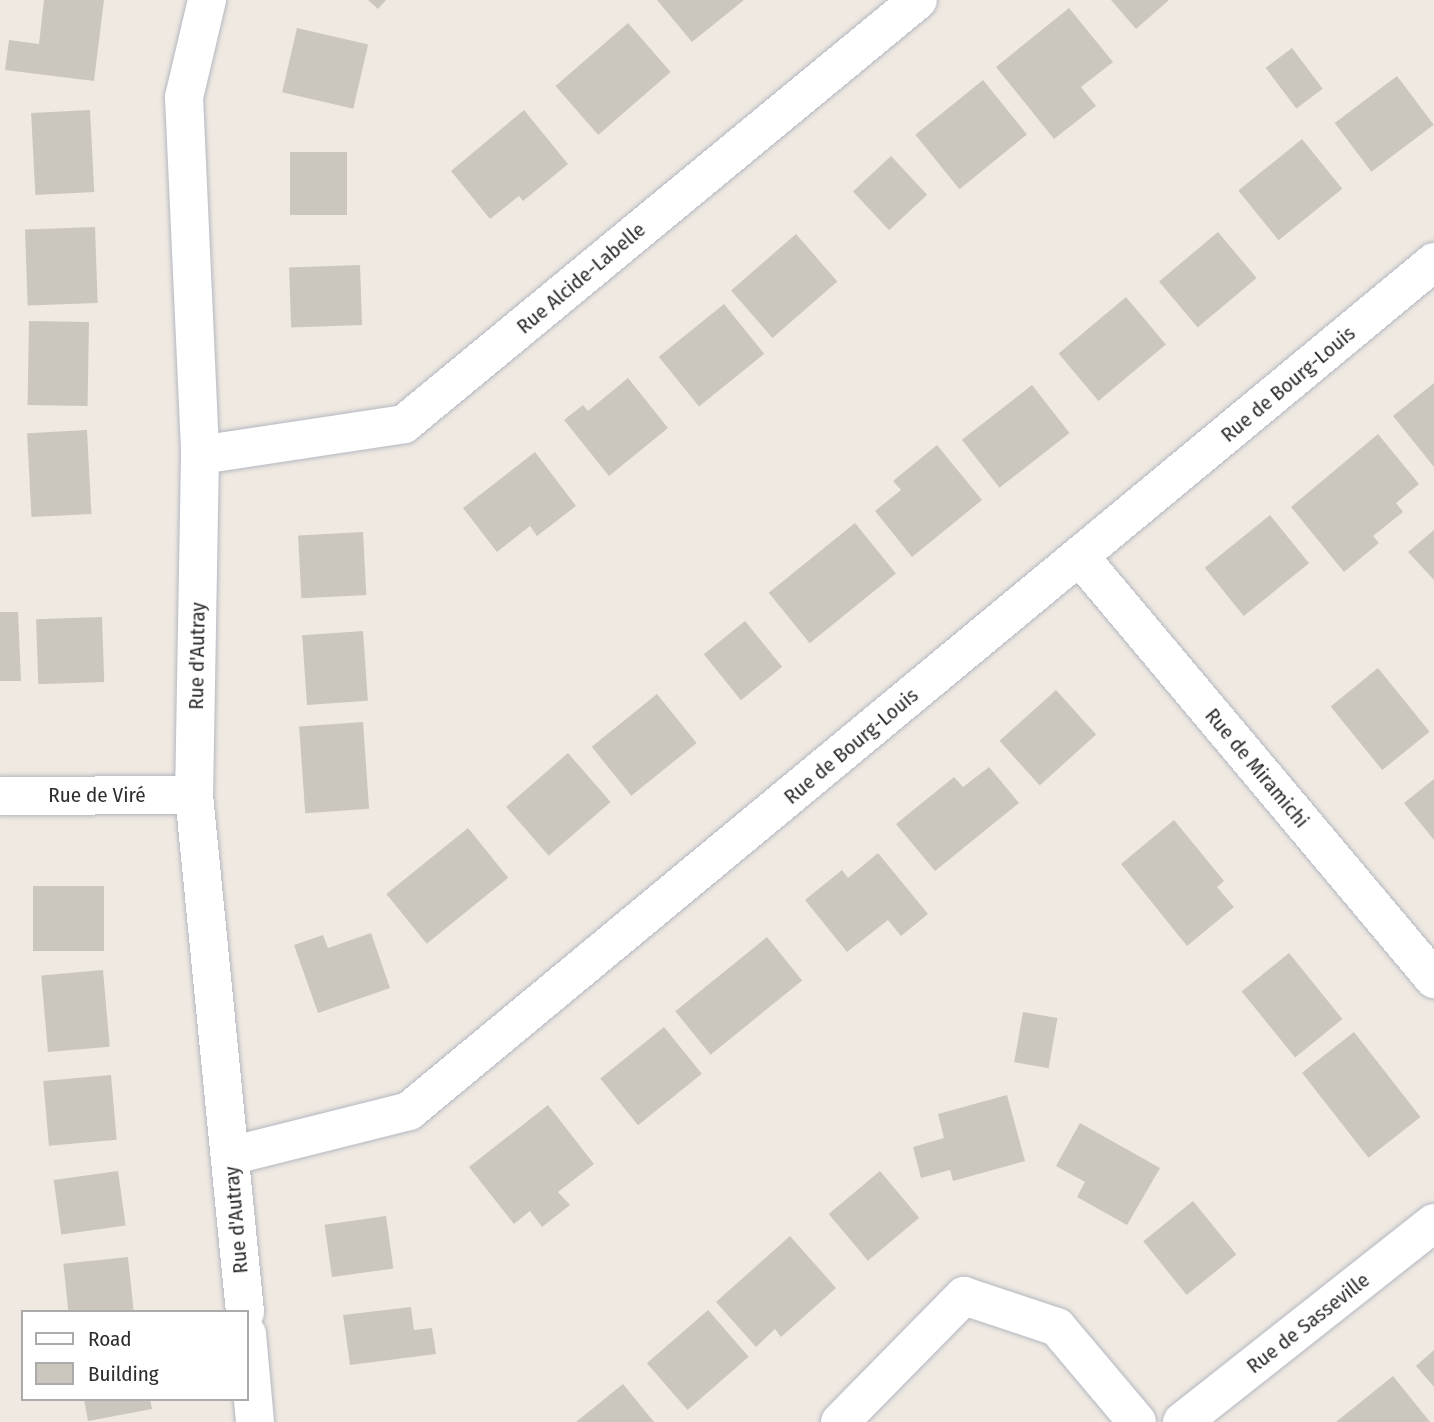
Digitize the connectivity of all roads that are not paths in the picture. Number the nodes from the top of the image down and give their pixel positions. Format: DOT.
graph roads {
  1 [pos="207,0"];
  2 [pos="918,0"];
  3 [pos="1434,262"];
  4 [pos="200,455"];
  5 [pos="1080,557"];
  6 [pos="194,795"];
  7 [pos="0,796"];
  8 [pos="1434,979"];
  9 [pos="230,1156"];
  10 [pos="1434,1223"];
  11 [pos="245,1310"];
  12 [pos="248,1346"];
  13 [pos="255,1422"];
  14 [pos="840,1422"];
  15 [pos="1137,1422"];
  16 [pos="1182,1422"];
  1 -- 4 [label="street, Rue d'Autray"];
  2 -- 4 [label="street, Rue Alcide-Labelle"];
  3 -- 5 [label="street, Rue de Bourg-Louis"];
  4 -- 6 [label="street, Rue d'Autray"];
  5 -- 8 [label="street, Rue de Miramichi"];
  5 -- 9 [label="street, Rue de Bourg-Louis"];
  6 -- 7 [label="street, Rue de Viré"];
  6 -- 9 [label="street, Rue d'Autray"];
  9 -- 11 [label="street, Rue d'Autray"];
  10 -- 16 [label="street, Rue de Sasseville"];
  12 -- 13 [label="street"];
  14 -- 15 [label="street"];
}
